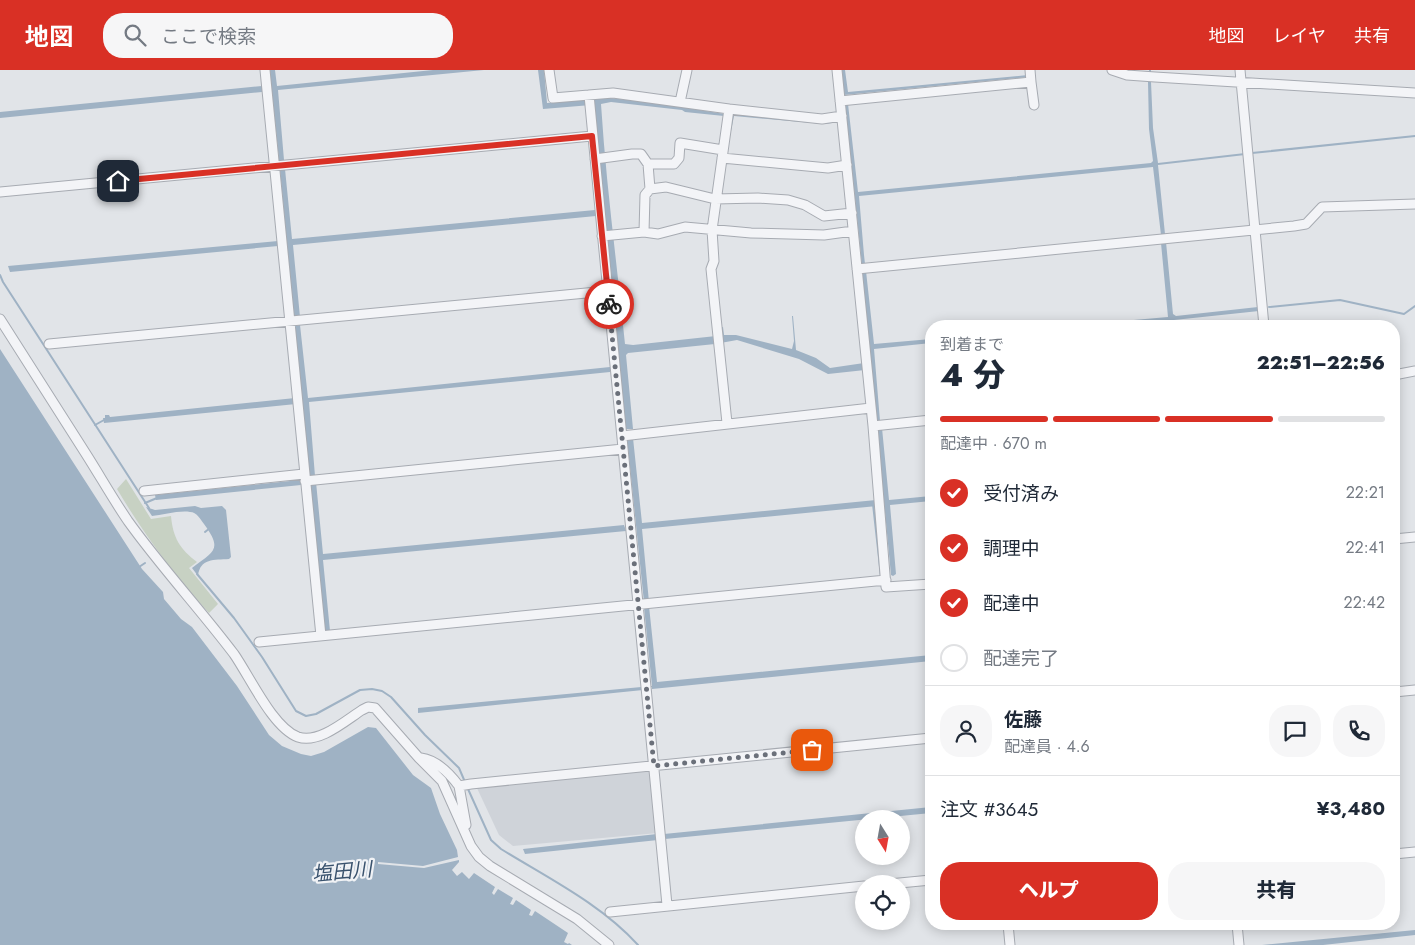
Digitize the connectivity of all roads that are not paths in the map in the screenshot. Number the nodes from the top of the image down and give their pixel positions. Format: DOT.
graph roads {
  1 [pos="265,70"];
  2 [pos="549,70"];
  3 [pos="687,70"];
  4 [pos="837,70"];
  5 [pos="1030,70"];
  6 [pos="1112,70"];
  7 [pos="1240,70"];
  8 [pos="1143,73"];
  9 [pos="1031,82"];
  10 [pos="1241,83"];
  11 [pos="1415,93"];
  12 [pos="589,100"];
  13 [pos="840,101"];
  14 [pos="680,102"];
  15 [pos="1034,105"];
  16 [pos="729,113"];
  17 [pos="842,116"];
  18 [pos="592,136"];
  19 [pos="722,154"];
  20 [pos="595,160"];
  21 [pos="648,164"];
  22 [pos="847,165"];
  23 [pos="275,166"];
  24 [pos="650,189"];
  25 [pos="0,192"];
  26 [pos="715,198"];
  27 [pos="1415,204"];
  28 [pos="852,213"];
  29 [pos="712,230"];
  30 [pos="1255,230"];
  31 [pos="854,231"];
  32 [pos="644,232"];
  33 [pos="608,235"];
  34 [pos="857,269"];
  35 [pos="607,291"];
  36 [pos="0,319"];
  37 [pos="1263,320"];
  38 [pos="289,322"];
  39 [pos="49,344"];
  40 [pos="1415,371"];
  41 [pos="1400,374"];
  42 [pos="871,408"];
  43 [pos="925,421"];
  44 [pos="727,423"];
  45 [pos="873,426"];
  46 [pos="627,435"];
  47 [pos="623,449"];
  48 [pos="308,481"];
  49 [pos="144,491"];
  50 [pos="1415,537"];
  51 [pos="1400,538"];
  52 [pos="886,580"];
  53 [pos="925,584"];
  54 [pos="644,604"];
  55 [pos="321,636"];
  56 [pos="259,642"];
  57 [pos="1415,690"];
  58 [pos="1400,691"];
  59 [pos="925,739"];
  60 [pos="419,758"];
  61 [pos="654,766"];
  62 [pos="464,785"];
  63 [pos="464,829"];
  64 [pos="1415,852"];
  65 [pos="1400,853"];
  66 [pos="925,881"];
  67 [pos="910,882"];
  68 [pos="855,887"];
  69 [pos="667,905"];
  70 [pos="610,912"];
  71 [pos="1009,930"];
  72 [pos="1238,930"];
  73 [pos="1010,944"];
  74 [pos="609,945"];
  75 [pos="1239,945"];
  1 -- 23 [label="street"];
  2 -- 12 [label="street"];
  3 -- 14 [label="street"];
  4 -- 13 [label="street"];
  5 -- 9 [label="street"];
  6 -- 8 [label="street"];
  7 -- 10 [label="street"];
  8 -- 10 [label="street"];
  9 -- 13 [label="street"];
  9 -- 15 [label="street"];
  10 -- 11 [label="street"];
  10 -- 30 [label="street"];
  12 -- 14 [label="street"];
  12 -- 18 [label="street"];
  13 -- 17 [label="street"];
  14 -- 16 [label="street"];
  16 -- 17 [label="street"];
  16 -- 19 [label="street"];
  17 -- 22 [label="street"];
  18 -- 20 [label="street"];
  18 -- 23 [label="street"];
  19 -- 21 [label="street"];
  19 -- 22 [label="street"];
  19 -- 26 [label="street"];
  20 -- 21 [label="street"];
  20 -- 33 [label="street"];
  21 -- 24 [label="street"];
  22 -- 28 [label="street"];
  23 -- 25 [label="street"];
  23 -- 38 [label="street"];
  24 -- 26 [label="street"];
  24 -- 32 [label="street"];
  26 -- 28 [label="street"];
  26 -- 29 [label="street"];
  27 -- 30 [label="street"];
  28 -- 31 [label="street"];
  29 -- 31 [label="street"];
  29 -- 32 [label="street"];
  29 -- 44 [label="street"];
  30 -- 34 [label="street"];
  30 -- 37 [label="street"];
  31 -- 34 [label="street"];
  32 -- 33 [label="street"];
  33 -- 35 [label="street"];
  34 -- 42 [label="street"];
  35 -- 38 [label="street"];
  35 -- 46 [label="street"];
  36 -- 60 [label="street"];
  38 -- 39 [label="street"];
  38 -- 48 [label="street"];
  40 -- 41 [label="street"];
  42 -- 44 [label="street"];
  42 -- 45 [label="street"];
  43 -- 45 [label="street"];
  44 -- 46 [label="street"];
  45 -- 52 [label="street"];
  46 -- 47 [label="street"];
  47 -- 48 [label="street"];
  47 -- 54 [label="street"];
  48 -- 49 [label="street"];
  48 -- 55 [label="street"];
  50 -- 51 [label="street"];
  52 -- 53 [label="street"];
  52 -- 54 [label="street"];
  54 -- 55 [label="street"];
  54 -- 61 [label="street"];
  55 -- 56 [label="street"];
  57 -- 58 [label="street"];
  59 -- 61 [label="street"];
  60 -- 62 [label="street"];
  60 -- 63 [label="street"];
  61 -- 62 [label="street"];
  61 -- 69 [label="street"];
  62 -- 63 [label="street"];
  63 -- 74 [label="street"];
  64 -- 65 [label="street"];
  66 -- 67 [label="street"];
  68 -- 69 [label="street"];
  69 -- 70 [label="street"];
  71 -- 73 [label="street"];
  72 -- 75 [label="street"];
}
